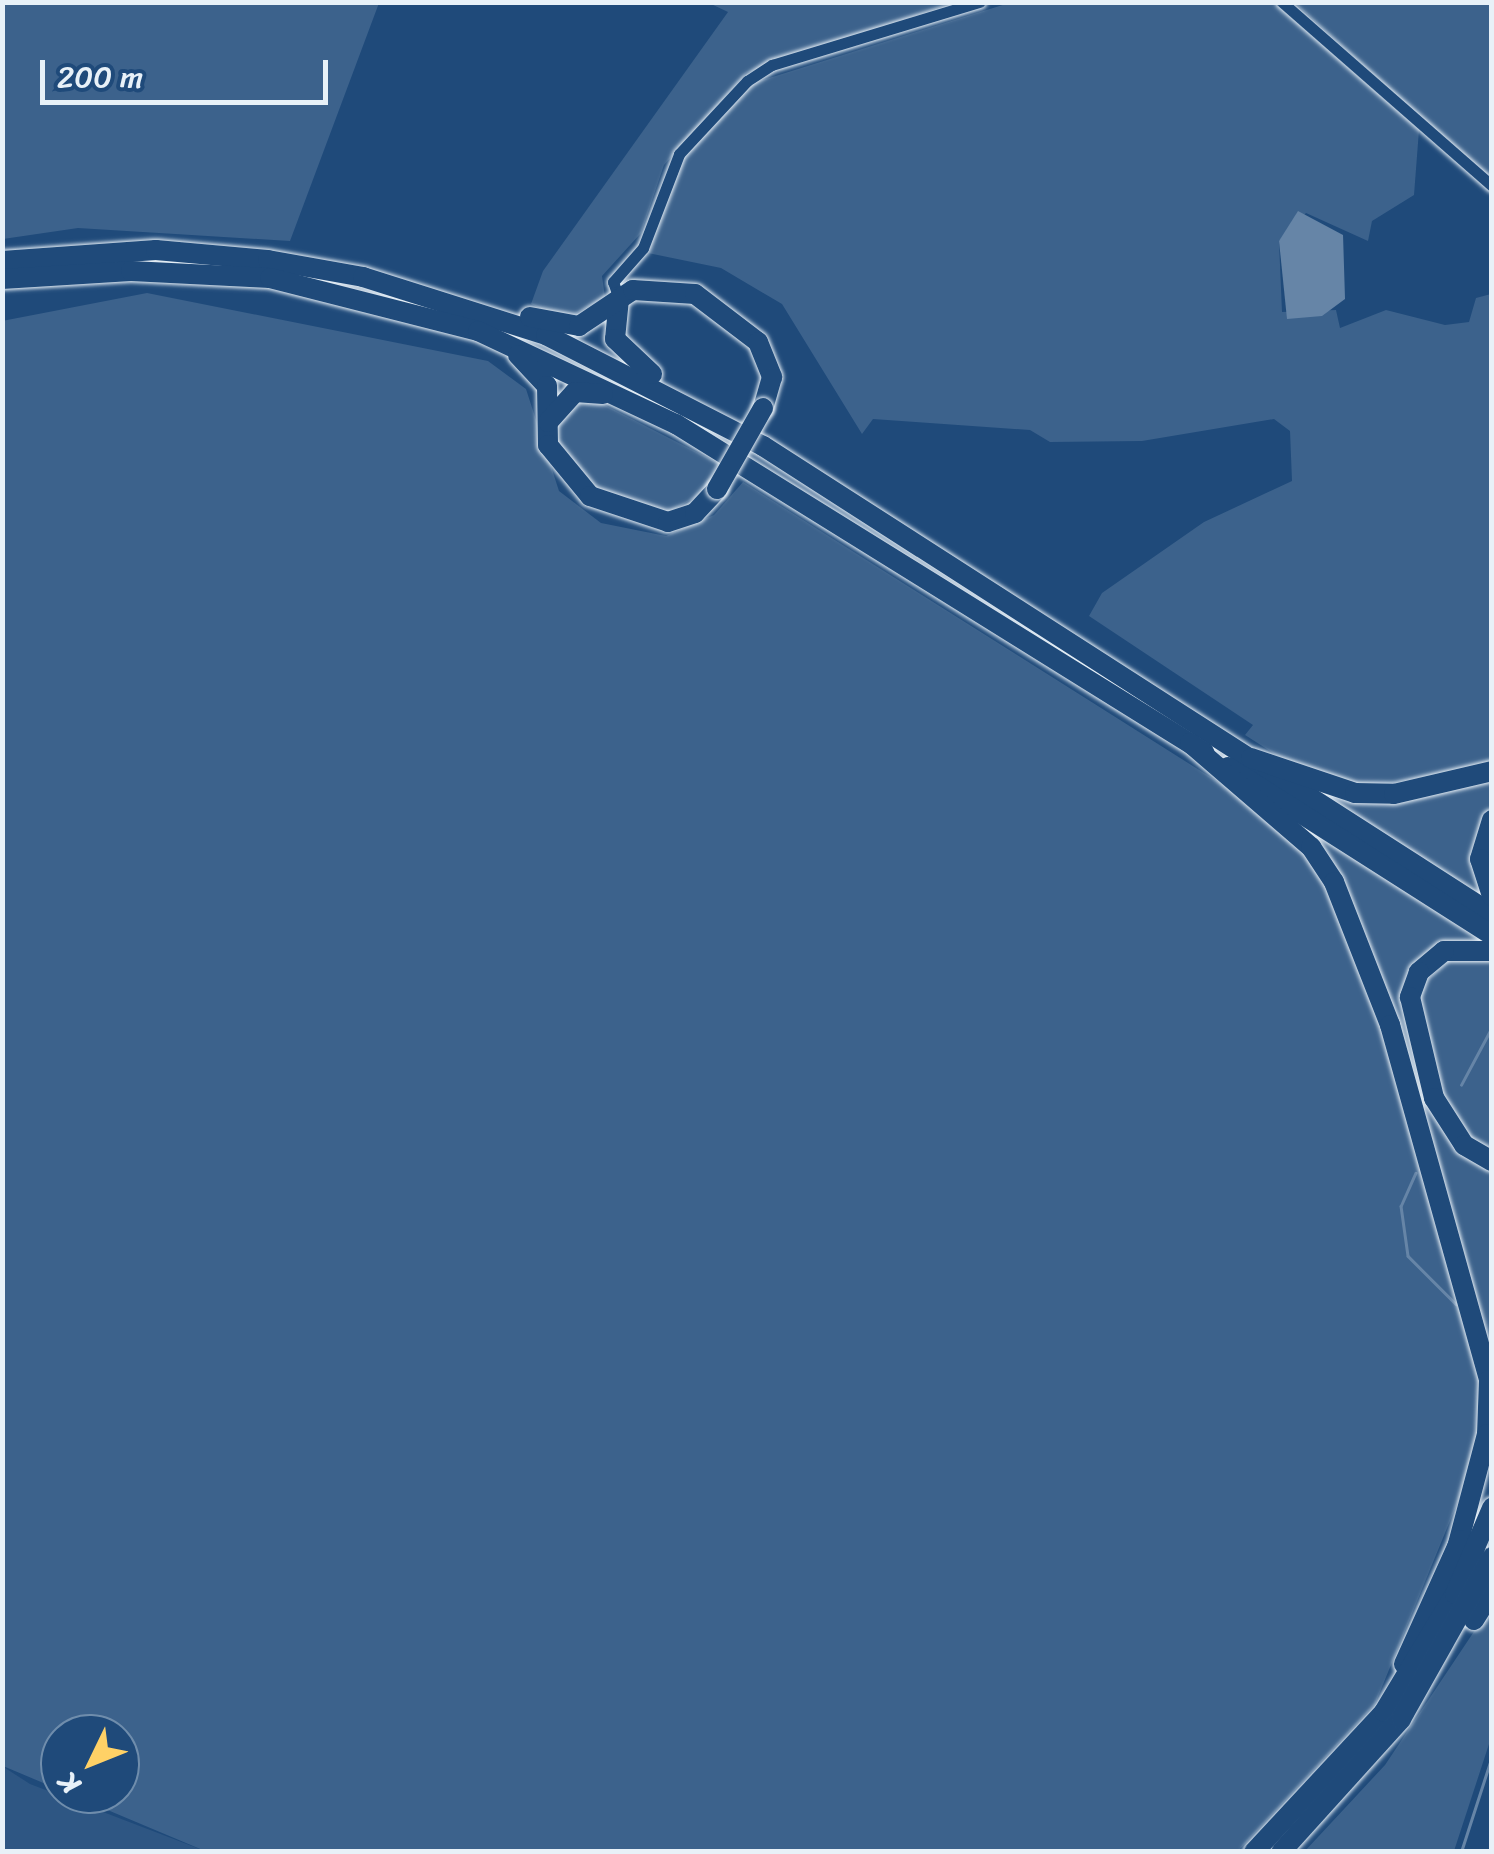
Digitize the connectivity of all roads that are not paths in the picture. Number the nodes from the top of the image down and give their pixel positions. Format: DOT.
graph roads {
  1 [pos="980,2"];
  2 [pos="1282,2"];
  3 [pos="1492,186"];
  4 [pos="2,262"];
  5 [pos="363,278"];
  6 [pos="2,279"];
  7 [pos="619,300"];
  8 [pos="478,330"];
  9 [pos="676,424"];
  10 [pos="545,429"];
  11 [pos="763,446"];
  12 [pos="1190,743"];
  13 [pos="1251,758"];
  14 [pos="1492,771"];
  15 [pos="1492,820"];
  16 [pos="1492,896"];
  17 [pos="1492,914"];
  18 [pos="1492,936"];
  19 [pos="1492,951"];
  20 [pos="1492,1160"];
  21 [pos="1492,1450"];
  22 [pos="1492,1508"];
  23 [pos="1456,1552"];
  24 [pos="1492,1556"];
  25 [pos="1492,1591"];
  26 [pos="1427,1680"];
  27 [pos="1384,1712"];
  28 [pos="1254,1852"];
  29 [pos="1282,1852"];
  1 -- 7 [label="street"];
  2 -- 3 [label="street"];
  4 -- 5 [label="highway"];
  5 -- 7 [label="highway"];
  5 -- 11 [label="highway"];
  6 -- 8 [label="highway"];
  7 -- 10 [label="highway, bridge"];
  7 -- 11 [label="highway"];
  8 -- 9 [label="highway"];
  8 -- 10 [label="highway"];
  9 -- 10 [label="highway"];
  9 -- 12 [label="highway"];
  11 -- 13 [label="highway"];
  12 -- 18 [label="highway"];
  12 -- 23 [label="highway"];
  13 -- 14 [label="highway"];
  13 -- 17 [label="highway"];
  15 -- 16 [label="highway"];
  19 -- 20 [label="highway"];
  21 -- 23 [label="highway"];
  22 -- 27 [label="highway"];
  23 -- 27 [label="highway"];
  24 -- 26 [label="highway"];
  25 -- 26 [label="highway"];
  26 -- 29 [label="highway"];
  27 -- 28 [label="highway"];
}
